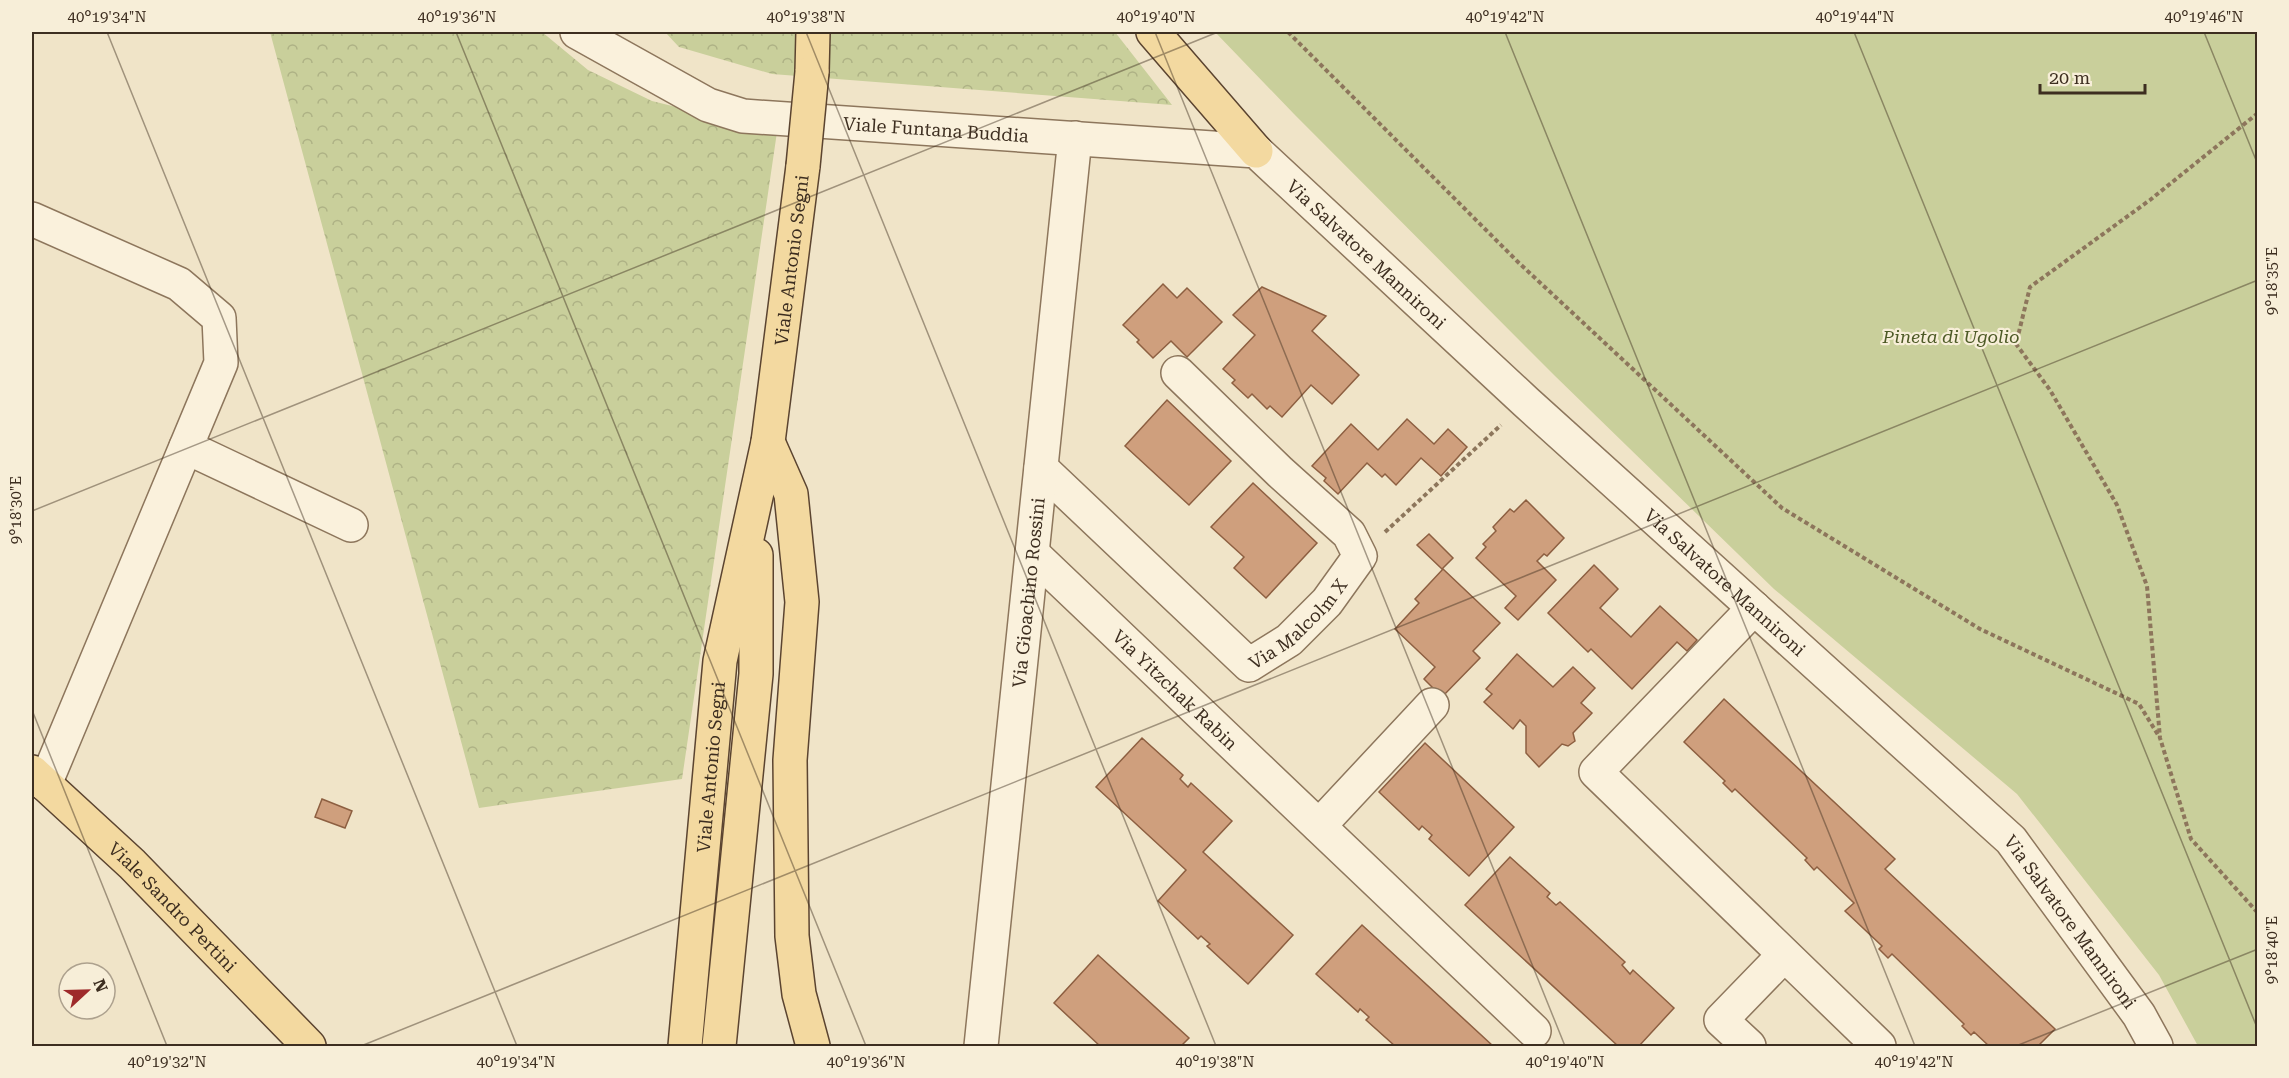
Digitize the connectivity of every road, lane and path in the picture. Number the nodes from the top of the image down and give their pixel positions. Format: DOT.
graph roads {
  1 [pos="576,32"];
  2 [pos="813,32"];
  3 [pos="1152,32"];
  4 [pos="1288,32"];
  5 [pos="626,46"];
  6 [pos="2258,113"];
  7 [pos="1075,138"];
  8 [pos="1257,151"];
  9 [pos="32,219"];
  10 [pos="1178,373"];
  11 [pos="1526,402"];
  12 [pos="768,442"];
  13 [pos="186,447"];
  14 [pos="1041,468"];
  15 [pos="756,489"];
  16 [pos="351,525"];
  17 [pos="1032,553"];
  18 [pos="1360,556"];
  19 [pos="1754,608"];
  20 [pos="1432,705"];
  21 [pos="2160,738"];
  22 [pos="38,778"];
  23 [pos="1319,826"];
  24 [pos="2258,913"];
  25 [pos="1784,955"];
  26 [pos="1534,1031"];
  27 [pos="309,1047"];
  28 [pos="685,1047"];
  29 [pos="719,1047"];
  30 [pos="813,1047"];
  31 [pos="981,1047"];
  32 [pos="1749,1047"];
  33 [pos="1879,1047"];
  34 [pos="2156,1047"];
  1 -- 5 [label="street, Viale Funtana Buddia"];
  2 -- 12 [label="main road, Viale Antonio Segni, bridge"];
  3 -- 8 [label="main road"];
  4 -- 21 [label="path"];
  5 -- 7 [label="street, Viale Funtana Buddia"];
  6 -- 21 [label="path"];
  7 -- 8 [label="street, Viale Funtana Buddia"];
  7 -- 14 [label="street, Via Gioachino Rossini"];
  8 -- 11 [label="street, Via Salvatore Mannironi"];
  9 -- 13 [label="street"];
  10 -- 18 [label="street, Via Malcolm X"];
  11 -- 18 [label="path"];
  11 -- 19 [label="street, Via Salvatore Mannironi"];
  12 -- 15 [label="main road, Viale Antonio Segni"];
  12 -- 30 [label="main road"];
  13 -- 16 [label="street"];
  13 -- 22 [label="street"];
  14 -- 17 [label="street, Via Gioachino Rossini"];
  14 -- 18 [label="street, Via Malcolm X"];
  15 -- 28 [label="main road, Viale Antonio Segni"];
  15 -- 29 [label="main road, Viale Antonio Segni"];
  17 -- 23 [label="street, Via Yitzchak Rabin"];
  17 -- 31 [label="street, Via Gioachino Rossini"];
  19 -- 25 [label="street"];
  19 -- 34 [label="street, Via Salvatore Mannironi"];
  20 -- 23 [label="street"];
  21 -- 24 [label="path"];
  22 -- 27 [label="main road, Viale Sandro Pertini"];
  23 -- 26 [label="street, Via Yitzchak Rabin"];
  25 -- 32 [label="street"];
  25 -- 33 [label="street"];
}
